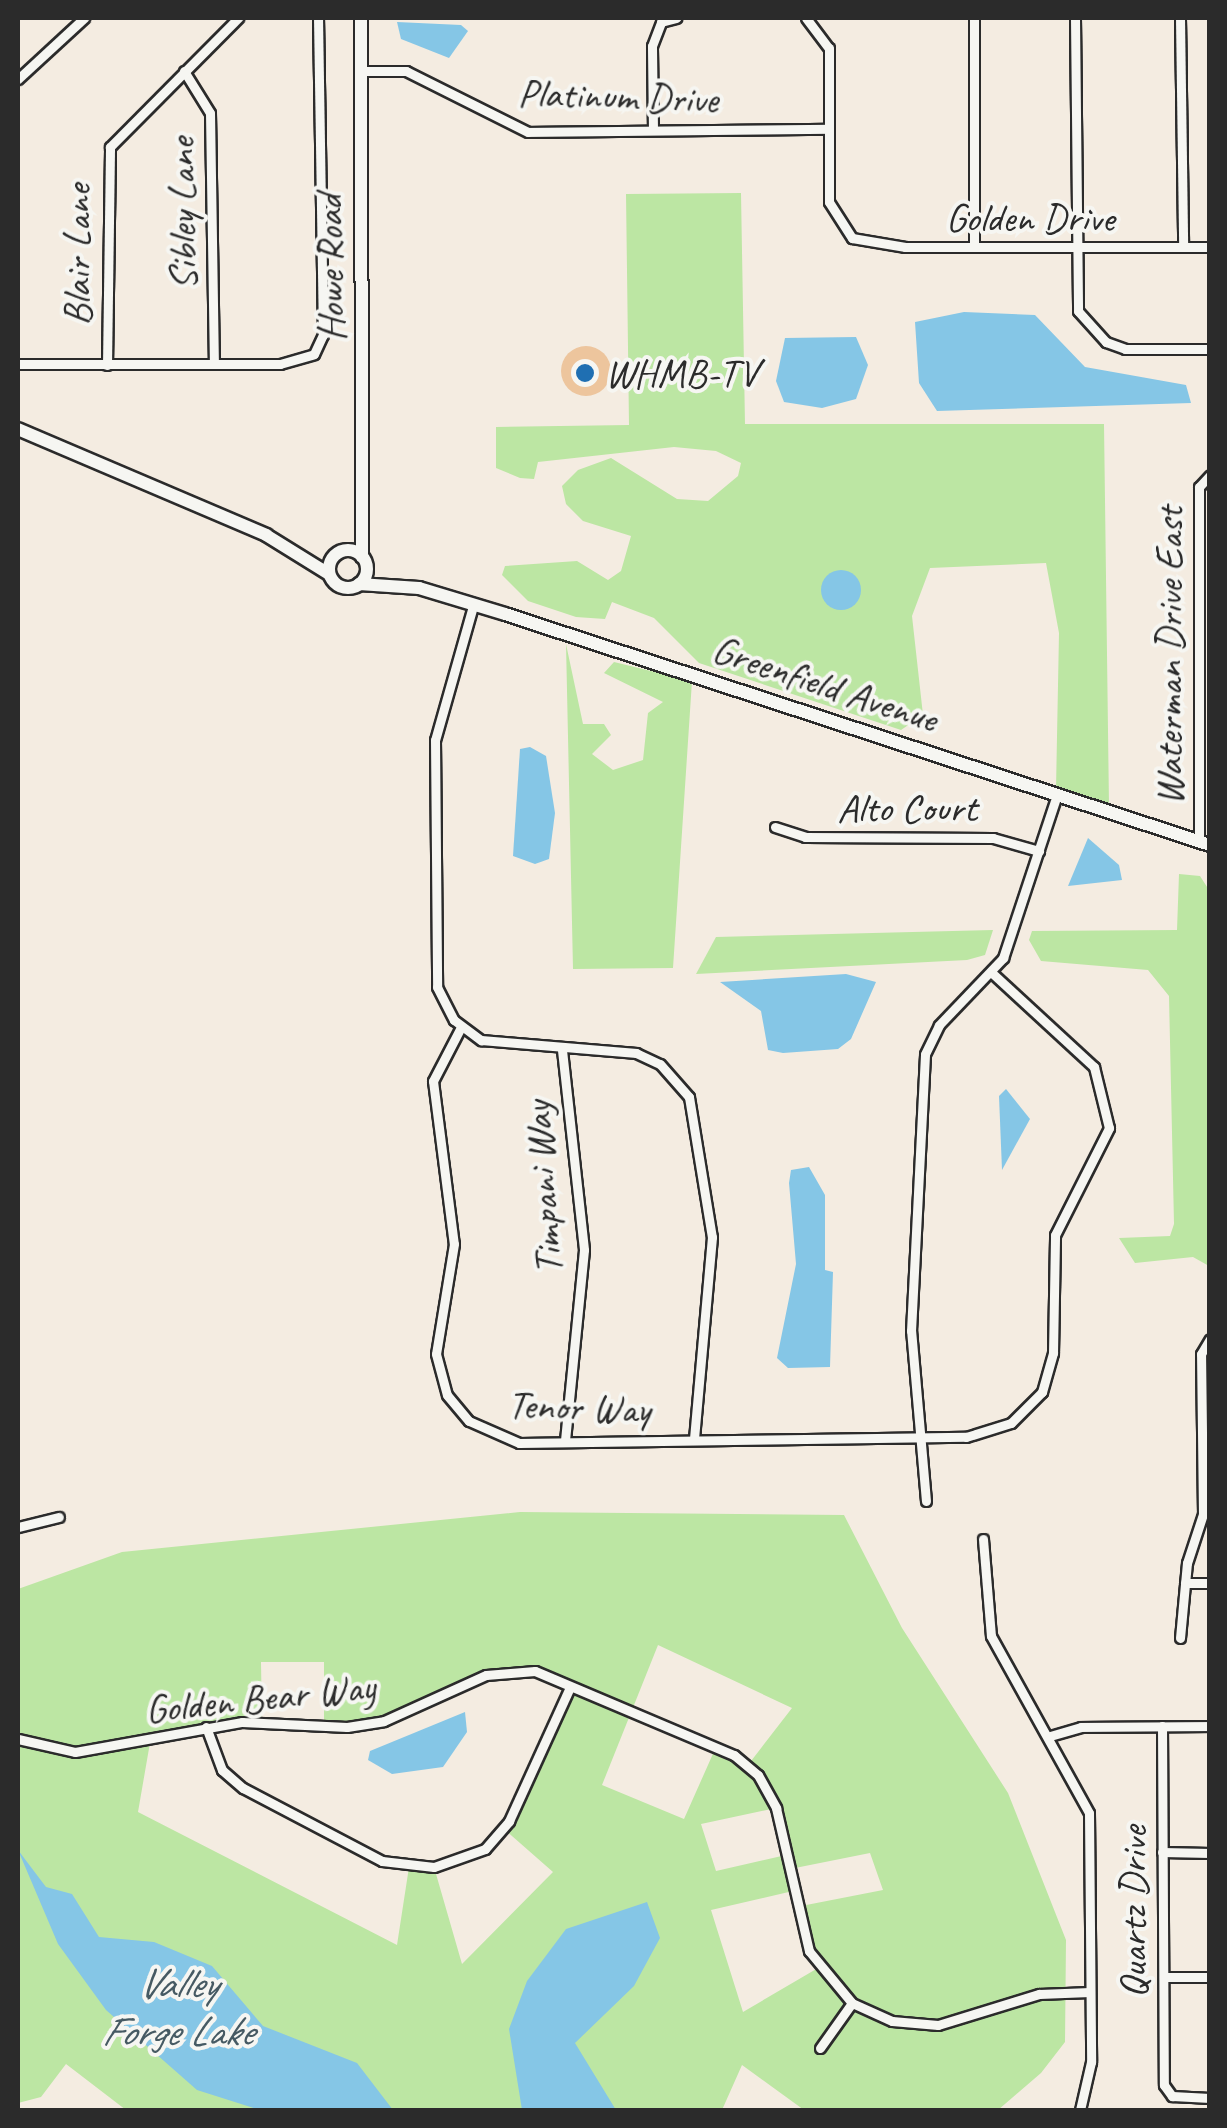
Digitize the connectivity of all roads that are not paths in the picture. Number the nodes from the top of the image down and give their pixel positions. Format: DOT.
graph roads {
  1 [pos="84,18"];
  2 [pos="238,18"];
  3 [pos="318,18"];
  4 [pos="361,18"];
  5 [pos="676,18"];
  6 [pos="806,18"];
  7 [pos="974,18"];
  8 [pos="1075,18"];
  9 [pos="1180,18"];
  10 [pos="184,71"];
  11 [pos="361,71"];
  12 [pos="18,79"];
  13 [pos="827,129"];
  14 [pos="653,130"];
  15 [pos="974,247"];
  16 [pos="1183,247"];
  17 [pos="1210,247"];
  18 [pos="1074,250"];
  19 [pos="1210,349"];
  20 [pos="18,364"];
  21 [pos="214,364"];
  22 [pos="107,365"];
  23 [pos="18,429"];
  24 [pos="1210,475"];
  25 [pos="360,518"];
  26 [pos="266,535"];
  27 [pos="339,553"];
  28 [pos="364,560"];
  29 [pos="330,574"];
  30 [pos="359,584"];
  31 [pos="419,588"];
  32 [pos="473,606"];
  33 [pos="1056,795"];
  34 [pos="775,827"];
  35 [pos="1204,843"];
  36 [pos="1040,851"];
  37 [pos="992,973"];
  38 [pos="461,1027"];
  39 [pos="562,1050"];
  40 [pos="1207,1341"];
  41 [pos="926,1438"];
  42 [pos="694,1439"];
  43 [pos="565,1442"];
  44 [pos="926,1502"];
  45 [pos="58,1517"];
  46 [pos="18,1527"];
  47 [pos="984,1539"];
  48 [pos="1184,1583"];
  49 [pos="1210,1583"];
  50 [pos="1180,1638"];
  51 [pos="570,1687"];
  52 [pos="1162,1726"];
  53 [pos="1210,1726"];
  54 [pos="206,1727"];
  55 [pos="1050,1736"];
  56 [pos="18,1739"];
  57 [pos="1162,1852"];
  58 [pos="1210,1853"];
  59 [pos="1164,1977"];
  60 [pos="1210,1977"];
  61 [pos="1090,1992"];
  62 [pos="852,2003"];
  63 [pos="820,2048"];
  64 [pos="1210,2098"];
  65 [pos="1080,2110"];
  1 -- 12 [label="street"];
  2 -- 10 [label="street, Blair Lane"];
  3 -- 21 [label="street"];
  4 -- 11 [label="main road, Howe Road"];
  5 -- 14 [label="street"];
  6 -- 13 [label="street"];
  7 -- 15 [label="street"];
  8 -- 18 [label="street"];
  9 -- 16 [label="street"];
  10 -- 21 [label="street, Sibley Lane"];
  10 -- 22 [label="street, Blair Lane"];
  11 -- 14 [label="street, Platinum Drive"];
  11 -- 25 [label="main road, Howe Road"];
  13 -- 14 [label="street, Platinum Drive"];
  13 -- 15 [label="street, Golden Drive"];
  15 -- 18 [label="street, Golden Drive"];
  16 -- 17 [label="street, Golden Drive"];
  16 -- 18 [label="street, Golden Drive"];
  18 -- 19 [label="street"];
  20 -- 22 [label="street"];
  21 -- 22 [label="street"];
  23 -- 26 [label="main road"];
  24 -- 35 [label="street, Waterman Drive East"];
  25 -- 27 [label="main road, Howe Road"];
  25 -- 28 [label="main road, Howe Road"];
  26 -- 27 [label="main road"];
  26 -- 29 [label="main road"];
  27 -- 28 [label="main road, Greenfield Avenue"];
  27 -- 29 [label="main road, Howe Road"];
  28 -- 30 [label="main road, Howe Road"];
  28 -- 31 [label="main road, Greenfield Avenue"];
  29 -- 30 [label="main road, Greenfield Avenue"];
  30 -- 31 [label="main road, Greenfield Avenue"];
  31 -- 32 [label="main road, Greenfield Avenue"];
  32 -- 33 [label="main road, Greenfield Avenue"];
  32 -- 38 [label="street"];
  33 -- 35 [label="main road, Greenfield Avenue"];
  33 -- 36 [label="street"];
  34 -- 36 [label="street, Alto Court"];
  36 -- 37 [label="street"];
  37 -- 41 [label="street"];
  37 -- 41 [label="street, Tenor Way"];
  38 -- 39 [label="street"];
  38 -- 43 [label="street, Tenor Way"];
  39 -- 42 [label="street"];
  39 -- 43 [label="street, Timpani Way"];
  40 -- 48 [label="street"];
  41 -- 42 [label="street, Tenor Way"];
  41 -- 44 [label="street"];
  42 -- 43 [label="street, Tenor Way"];
  45 -- 46 [label="street"];
  47 -- 55 [label="street"];
  48 -- 49 [label="street"];
  48 -- 50 [label="street"];
  51 -- 54 [label="street, Golden Bear Way"];
  51 -- 54 [label="street"];
  51 -- 62 [label="street, Golden Bear Way"];
  52 -- 53 [label="street"];
  52 -- 55 [label="street"];
  52 -- 57 [label="street, Quartz Drive"];
  54 -- 56 [label="street, Golden Bear Way"];
  55 -- 61 [label="street"];
  57 -- 58 [label="street"];
  57 -- 59 [label="street, Quartz Drive"];
  59 -- 60 [label="street"];
  59 -- 64 [label="street, Quartz Drive"];
  61 -- 62 [label="street, Golden Bear Way"];
  61 -- 65 [label="street"];
  62 -- 63 [label="street"];
}
